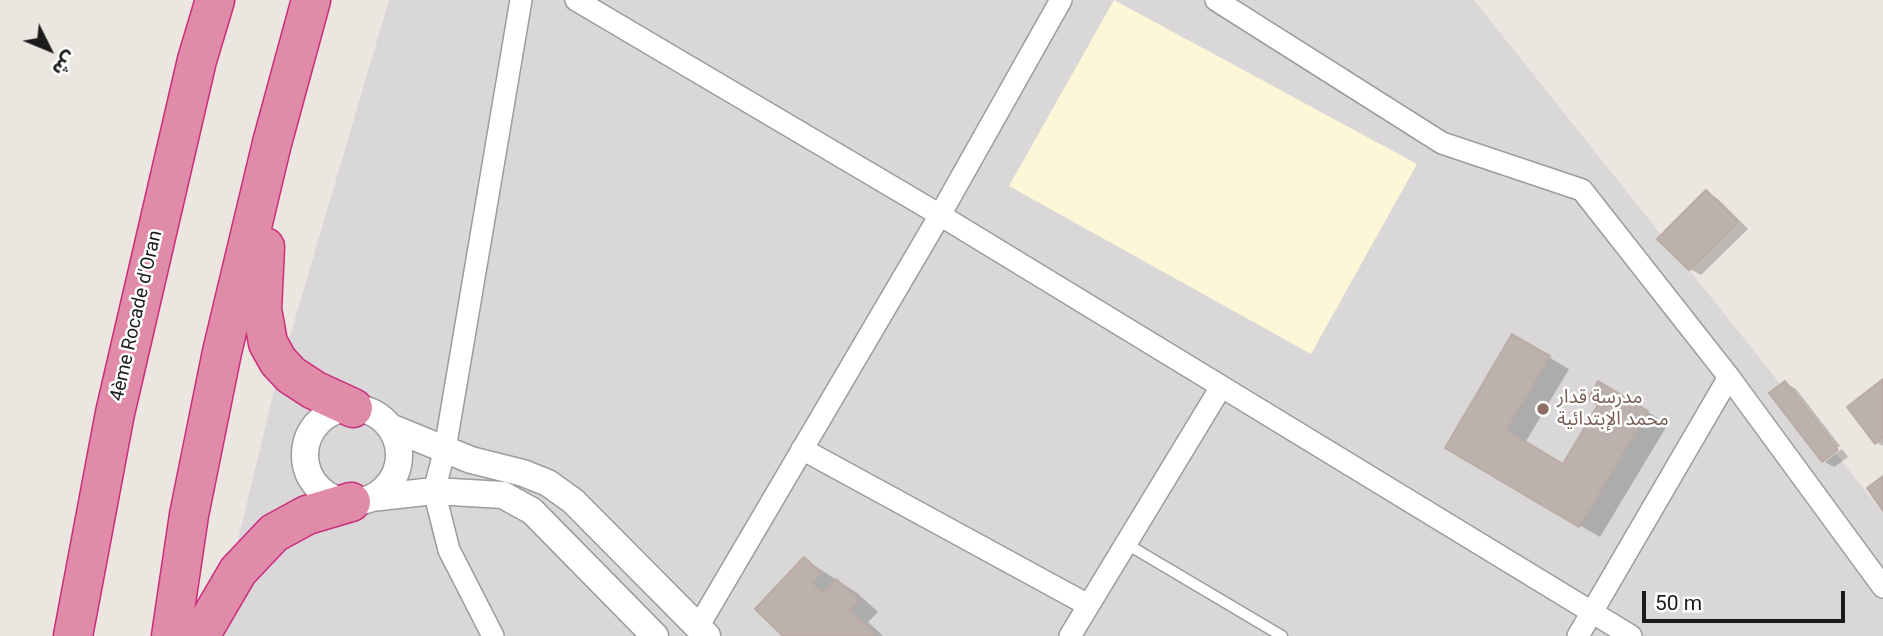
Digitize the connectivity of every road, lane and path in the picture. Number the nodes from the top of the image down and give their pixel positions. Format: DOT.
graph roads {
  1 [pos="215,0"];
  2 [pos="311,0"];
  3 [pos="521,0"];
  4 [pos="576,0"];
  5 [pos="1061,0"];
  6 [pos="1216,0"];
  7 [pos="272,143"];
  8 [pos="940,215"];
  9 [pos="1729,377"];
  10 [pos="1221,387"];
  11 [pos="353,408"];
  12 [pos="390,427"];
  13 [pos="444,449"];
  14 [pos="802,449"];
  15 [pos="433,491"];
  16 [pos="361,500"];
  17 [pos="1125,543"];
  18 [pos="1883,587"];
  19 [pos="1088,605"];
  20 [pos="1592,613"];
  21 [pos="702,631"];
  22 [pos="73,636"];
  23 [pos="171,636"];
  24 [pos="200,636"];
  25 [pos="494,636"];
  26 [pos="655,636"];
  27 [pos="1070,636"];
  28 [pos="1282,636"];
  29 [pos="1578,636"];
  30 [pos="1631,636"];
  1 -- 22 [label="highway, 4ème Rocade d'Oran"];
  2 -- 7 [label="highway"];
  3 -- 13 [label="street"];
  4 -- 8 [label="street"];
  5 -- 8 [label="street"];
  6 -- 9 [label="street"];
  7 -- 11 [label="highway"];
  7 -- 23 [label="highway"];
  8 -- 10 [label="street"];
  8 -- 14 [label="street"];
  9 -- 18 [label="street"];
  9 -- 20 [label="street"];
  10 -- 17 [label="street"];
  10 -- 20 [label="street"];
  11 -- 12 [label="street"];
  11 -- 16 [label="street"];
  12 -- 13 [label="street"];
  12 -- 16 [label="street"];
  13 -- 15 [label="street"];
  13 -- 21 [label="street"];
  14 -- 19 [label="street"];
  14 -- 21 [label="street"];
  15 -- 16 [label="street"];
  15 -- 25 [label="street"];
  15 -- 26 [label="street"];
  16 -- 24 [label="highway"];
  17 -- 19 [label="street"];
  17 -- 28 [label="lane"];
  19 -- 27 [label="street"];
  20 -- 29 [label="street"];
  20 -- 30 [label="street"];
}
